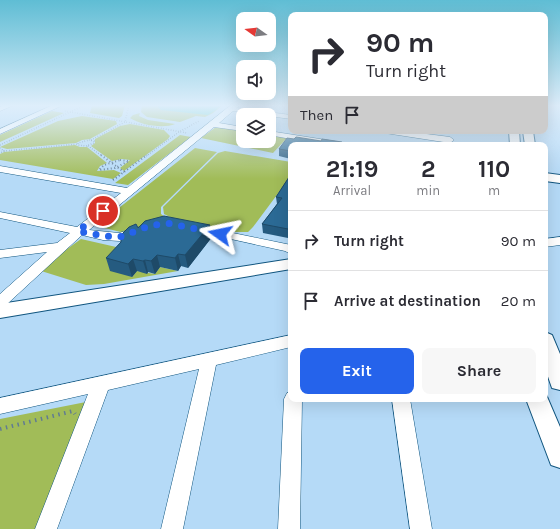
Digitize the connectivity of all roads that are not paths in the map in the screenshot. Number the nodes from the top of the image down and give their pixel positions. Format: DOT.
graph roads {
  1 [pos="202,130"];
  2 [pos="276,134"];
  3 [pos="401,134"];
  4 [pos="322,142"];
  5 [pos="444,142"];
  6 [pos="0,169"];
  7 [pos="548,178"];
  8 [pos="560,180"];
  9 [pos="128,191"];
  10 [pos="0,215"];
  11 [pos="149,226"];
  12 [pos="186,227"];
  13 [pos="78,231"];
  14 [pos="560,241"];
  15 [pos="548,243"];
  16 [pos="60,246"];
  17 [pos="288,252"];
  18 [pos="288,252"];
  19 [pos="0,254"];
  20 [pos="0,302"];
  21 [pos="0,311"];
  22 [pos="288,342"];
  23 [pos="548,348"];
  24 [pos="208,360"];
  25 [pos="560,381"];
  26 [pos="101,384"];
  27 [pos="293,402"];
  28 [pos="401,402"];
  29 [pos="538,402"];
  30 [pos="0,406"];
  31 [pos="560,456"];
  32 [pos="46,529"];
  33 [pos="172,529"];
  34 [pos="289,529"];
  35 [pos="421,529"];
  1 -- 9 [label="street"];
  2 -- 4 [label="street"];
  3 -- 5 [label="street"];
  6 -- 9 [label="street"];
  7 -- 8 [label="street"];
  9 -- 13 [label="street"];
  10 -- 13 [label="street"];
  11 -- 13 [label="street"];
  12 -- 17 [label="street"];
  13 -- 16 [label="street"];
  14 -- 15 [label="street"];
  16 -- 19 [label="street"];
  16 -- 20 [label="street"];
  18 -- 21 [label="street"];
  22 -- 24 [label="street"];
  23 -- 25 [label="street"];
  24 -- 26 [label="street"];
  24 -- 33 [label="street"];
  26 -- 30 [label="street"];
  26 -- 32 [label="street"];
  27 -- 34 [label="street"];
  28 -- 35 [label="street"];
  29 -- 31 [label="street"];
}
